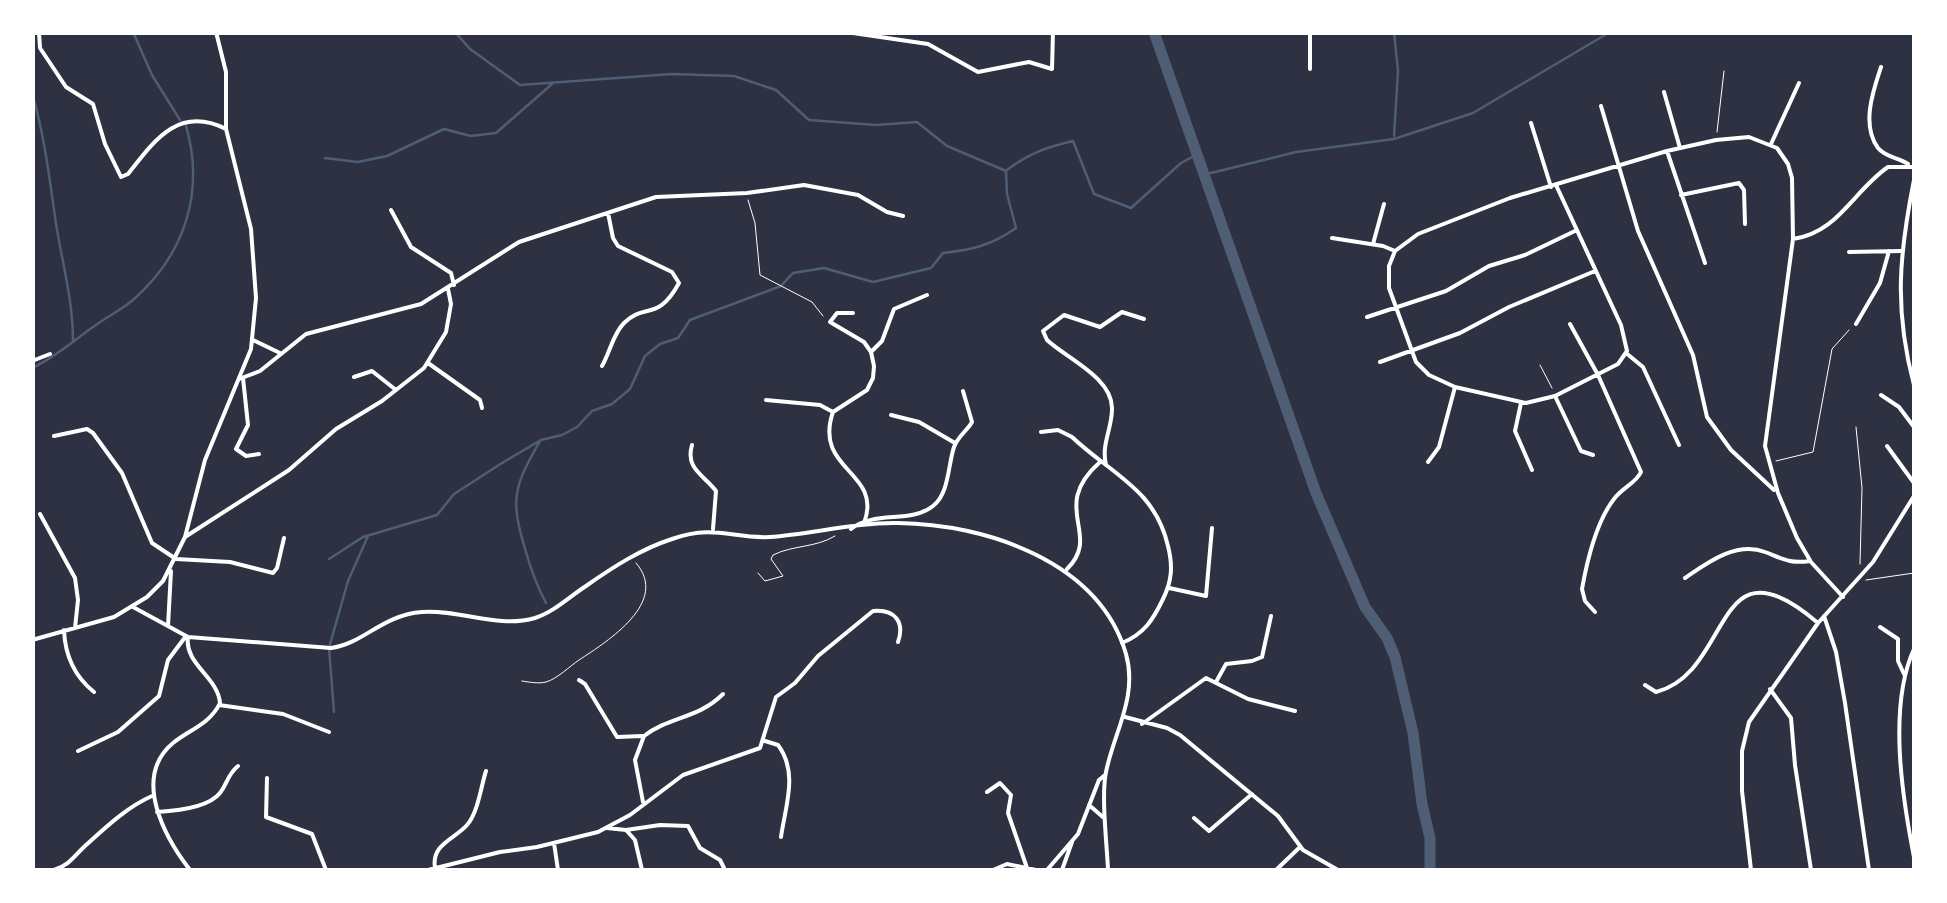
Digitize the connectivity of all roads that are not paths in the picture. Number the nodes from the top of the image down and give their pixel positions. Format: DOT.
graph roads {
  1 [pos="38,32"];
  2 [pos="216,32"];
  3 [pos="846,32"];
  4 [pos="1052,32"];
  5 [pos="1310,32"];
  6 [pos="1881,67"];
  7 [pos="1310,68"];
  8 [pos="1799,83"];
  9 [pos="1664,92"];
  10 [pos="1601,106"];
  11 [pos="1531,123"];
  12 [pos="226,129"];
  13 [pos="1771,144"];
  14 [pos="1680,148"];
  15 [pos="1667,151"];
  16 [pos="1619,166"];
  17 [pos="1913,167"];
  18 [pos="1914,180"];
  19 [pos="1554,186"];
  20 [pos="1681,195"];
  21 [pos="1384,204"];
  22 [pos="390,210"];
  23 [pos="608,214"];
  24 [pos="903,216"];
  25 [pos="1746,224"];
  26 [pos="1577,230"];
  27 [pos="1332,238"];
  28 [pos="1793,240"];
  29 [pos="1373,244"];
  30 [pos="1395,251"];
  31 [pos="1889,251"];
  32 [pos="1901,251"];
  33 [pos="1849,252"];
  34 [pos="1705,263"];
  35 [pos="1595,271"];
  36 [pos="451,287"];
  37 [pos="438,295"];
  38 [pos="927,295"];
  39 [pos="451,304"];
  40 [pos="1395,308"];
  41 [pos="853,313"];
  42 [pos="1367,317"];
  43 [pos="1144,319"];
  44 [pos="1570,324"];
  45 [pos="1856,324"];
  46 [pos="253,340"];
  47 [pos="1410,350"];
  48 [pos="871,352"];
  49 [pos="280,353"];
  50 [pos="1626,353"];
  51 [pos="50,354"];
  52 [pos="32,361"];
  53 [pos="1380,362"];
  54 [pos="428,364"];
  55 [pos="602,366"];
  56 [pos="1598,375"];
  57 [pos="354,378"];
  58 [pos="241,379"];
  59 [pos="1914,385"];
  60 [pos="1455,387"];
  61 [pos="396,390"];
  62 [pos="964,390"];
  63 [pos="1881,395"];
  64 [pos="1555,396"];
  65 [pos="766,400"];
  66 [pos="1521,402"];
  67 [pos="482,408"];
  68 [pos="832,412"];
  69 [pos="891,415"];
  70 [pos="1914,427"];
  71 [pos="1040,432"];
  72 [pos="54,436"];
  73 [pos="955,442"];
  74 [pos="692,445"];
  75 [pos="1679,445"];
  76 [pos="1887,446"];
  77 [pos="258,454"];
  78 [pos="1593,455"];
  79 [pos="1100,462"];
  80 [pos="1428,462"];
  81 [pos="1107,467"];
  82 [pos="1532,470"];
  83 [pos="1914,483"];
  84 [pos="1778,493"];
  85 [pos="1914,496"];
  86 [pos="40,514"];
  87 [pos="865,520"];
  88 [pos="1212,528"];
  89 [pos="850,529"];
  90 [pos="713,531"];
  91 [pos="185,537"];
  92 [pos="284,538"];
  93 [pos="176,559"];
  94 [pos="1810,560"];
  95 [pos="171,568"];
  96 [pos="1065,570"];
  97 [pos="1684,578"];
  98 [pos="1168,588"];
  99 [pos="1843,596"];
  100 [pos="132,606"];
  101 [pos="1595,612"];
  102 [pos="1270,616"];
  103 [pos="1824,616"];
  104 [pos="1818,623"];
  105 [pos="168,626"];
  106 [pos="1880,626"];
  107 [pos="75,628"];
  108 [pos="64,630"];
  109 [pos="187,636"];
  110 [pos="32,640"];
  111 [pos="898,642"];
  112 [pos="1122,643"];
  113 [pos="1914,648"];
  114 [pos="1904,674"];
  115 [pos="579,680"];
  116 [pos="1216,682"];
  117 [pos="1645,685"];
  118 [pos="1770,688"];
  119 [pos="94,692"];
  120 [pos="723,694"];
  121 [pos="219,705"];
  122 [pos="1295,711"];
  123 [pos="1126,718"];
  124 [pos="1142,724"];
  125 [pos="329,732"];
  126 [pos="644,736"];
  127 [pos="764,742"];
  128 [pos="78,752"];
  129 [pos="238,766"];
  130 [pos="486,771"];
  131 [pos="1106,775"];
  132 [pos="267,778"];
  133 [pos="987,792"];
  134 [pos="1252,794"];
  135 [pos="154,795"];
  136 [pos="644,804"];
  137 [pos="1089,805"];
  138 [pos="157,812"];
  139 [pos="1911,816"];
  140 [pos="1194,818"];
  141 [pos="1107,820"];
  142 [pos="607,828"];
  143 [pos="626,830"];
  144 [pos="781,837"];
  145 [pos="1072,842"];
  146 [pos="554,843"];
  147 [pos="1300,846"];
  148 [pos="1914,857"];
  149 [pos="73,860"];
  150 [pos="1027,868"];
  151 [pos="432,869"];
  152 [pos="54,870"];
  153 [pos="78,870"];
  154 [pos="190,870"];
  155 [pos="326,870"];
  156 [pos="558,870"];
  157 [pos="642,870"];
  158 [pos="724,870"];
  159 [pos="993,870"];
  160 [pos="1036,870"];
  161 [pos="1047,870"];
  162 [pos="1062,870"];
  163 [pos="1108,870"];
  164 [pos="1276,870"];
  165 [pos="1334,870"];
  166 [pos="1750,870"];
  167 [pos="1810,870"];
  168 [pos="1870,870"];
  1 -- 12 [label="street"];
  2 -- 12 [label="street"];
  3 -- 4 [label="street"];
  5 -- 7 [label="street"];
  6 -- 17 [label="street"];
  8 -- 13 [label="street"];
  9 -- 14 [label="street"];
  10 -- 16 [label="street"];
  11 -- 19 [label="street"];
  12 -- 46 [label="street"];
  13 -- 14 [label="street"];
  13 -- 28 [label="street"];
  14 -- 15 [label="street"];
  15 -- 16 [label="street"];
  15 -- 20 [label="street"];
  16 -- 19 [label="street"];
  16 -- 84 [label="street"];
  17 -- 28 [label="street"];
  18 -- 32 [label="street"];
  19 -- 26 [label="street"];
  19 -- 30 [label="street"];
  20 -- 25 [label="street"];
  20 -- 34 [label="street"];
  21 -- 29 [label="street"];
  22 -- 36 [label="street"];
  23 -- 24 [label="street"];
  23 -- 36 [label="street"];
  23 -- 55 [label="street"];
  26 -- 35 [label="street"];
  26 -- 40 [label="street"];
  27 -- 29 [label="street"];
  28 -- 84 [label="street"];
  29 -- 30 [label="street"];
  30 -- 40 [label="street"];
  31 -- 32 [label="street"];
  31 -- 33 [label="street"];
  31 -- 45 [label="street"];
  32 -- 59 [label="street"];
  35 -- 47 [label="street"];
  35 -- 50 [label="street"];
  36 -- 37 [label="street"];
  36 -- 39 [label="street"];
  37 -- 39 [label="street"];
  37 -- 49 [label="street"];
  38 -- 48 [label="street"];
  39 -- 54 [label="street"];
  40 -- 42 [label="street"];
  40 -- 47 [label="street"];
  41 -- 48 [label="street"];
  43 -- 81 [label="street"];
  44 -- 56 [label="street"];
  46 -- 49 [label="street"];
  46 -- 58 [label="street"];
  47 -- 53 [label="street"];
  47 -- 60 [label="street"];
  48 -- 68 [label="street"];
  49 -- 58 [label="street"];
  50 -- 56 [label="street"];
  50 -- 75 [label="street"];
  51 -- 52 [label="street"];
  54 -- 61 [label="street"];
  54 -- 67 [label="street"];
  56 -- 64 [label="street"];
  56 -- 101 [label="street"];
  57 -- 61 [label="street"];
  58 -- 77 [label="street"];
  58 -- 91 [label="street"];
  60 -- 66 [label="street"];
  60 -- 80 [label="street"];
  61 -- 91 [label="street"];
  62 -- 73 [label="street"];
  63 -- 70 [label="street"];
  64 -- 66 [label="street"];
  64 -- 78 [label="street"];
  65 -- 68 [label="street"];
  66 -- 82 [label="street"];
  68 -- 87 [label="street"];
  69 -- 73 [label="street"];
  71 -- 79 [label="street"];
  72 -- 93 [label="street"];
  73 -- 87 [label="street"];
  74 -- 90 [label="street"];
  76 -- 83 [label="street"];
  79 -- 81 [label="street"];
  79 -- 96 [label="street"];
  81 -- 98 [label="street"];
  84 -- 94 [label="street"];
  85 -- 99 [label="street"];
  86 -- 107 [label="street"];
  87 -- 89 [label="street"];
  88 -- 98 [label="street"];
  89 -- 90 [label="street"];
  89 -- 96 [label="street"];
  90 -- 109 [label="street"];
  91 -- 93 [label="street"];
  92 -- 93 [label="street"];
  93 -- 95 [label="street"];
  94 -- 97 [label="street"];
  94 -- 99 [label="street"];
  95 -- 100 [label="street"];
  95 -- 105 [label="street"];
  96 -- 112 [label="street"];
  98 -- 112 [label="street"];
  99 -- 103 [label="street"];
  100 -- 105 [label="street"];
  100 -- 107 [label="street"];
  102 -- 116 [label="street"];
  103 -- 104 [label="street"];
  103 -- 168 [label="street"];
  104 -- 117 [label="street"];
  104 -- 118 [label="street"];
  105 -- 109 [label="street"];
  106 -- 114 [label="street"];
  107 -- 108 [label="street"];
  108 -- 110 [label="street"];
  108 -- 119 [label="street"];
  109 -- 121 [label="street"];
  109 -- 128 [label="street"];
  111 -- 127 [label="street"];
  112 -- 123 [label="street"];
  113 -- 114 [label="street"];
  114 -- 139 [label="street"];
  115 -- 126 [label="street"];
  116 -- 122 [label="street"];
  116 -- 124 [label="street"];
  118 -- 166 [label="street"];
  118 -- 167 [label="street"];
  120 -- 126 [label="street"];
  121 -- 125 [label="street"];
  121 -- 135 [label="street"];
  123 -- 124 [label="street"];
  123 -- 131 [label="street"];
  124 -- 134 [label="street"];
  126 -- 136 [label="street"];
  127 -- 136 [label="street"];
  127 -- 144 [label="street"];
  129 -- 138 [label="street"];
  130 -- 151 [label="street"];
  131 -- 137 [label="street"];
  131 -- 141 [label="street"];
  132 -- 155 [label="street"];
  133 -- 150 [label="street"];
  134 -- 140 [label="street"];
  134 -- 147 [label="street"];
  135 -- 138 [label="street"];
  135 -- 149 [label="street"];
  136 -- 142 [label="street"];
  137 -- 141 [label="street"];
  137 -- 145 [label="street"];
  138 -- 154 [label="street"];
  139 -- 148 [label="street"];
  141 -- 163 [label="street"];
  142 -- 143 [label="street"];
  142 -- 146 [label="street"];
  143 -- 157 [label="street"];
  143 -- 158 [label="street"];
  145 -- 161 [label="street"];
  145 -- 162 [label="street"];
  146 -- 151 [label="street"];
  146 -- 156 [label="street"];
  147 -- 164 [label="street"];
  147 -- 165 [label="street"];
  149 -- 152 [label="street"];
  149 -- 153 [label="street"];
  150 -- 159 [label="street"];
  150 -- 160 [label="street"];
}
